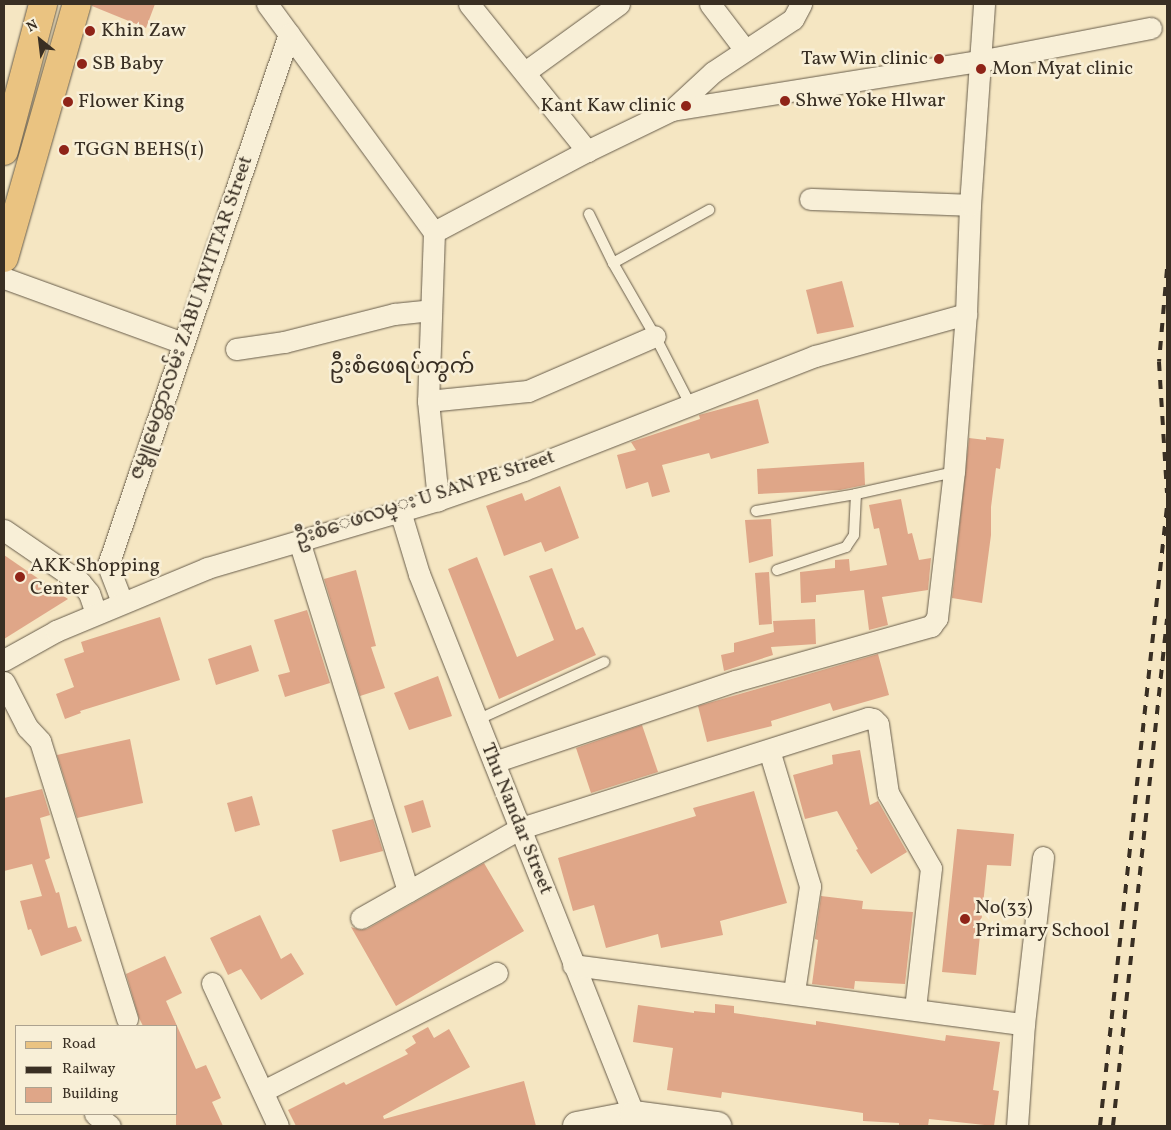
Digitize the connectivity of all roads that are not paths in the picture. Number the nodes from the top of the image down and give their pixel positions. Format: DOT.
graph roads {
  1 [pos="43,4"];
  2 [pos="77,4"];
  3 [pos="267,4"];
  4 [pos="469,4"];
  5 [pos="619,4"];
  6 [pos="710,4"];
  7 [pos="801,4"];
  8 [pos="984,4"];
  9 [pos="1151,28"];
  10 [pos="289,34"];
  11 [pos="745,50"];
  12 [pos="979,61"];
  13 [pos="29,62"];
  14 [pos="58,70"];
  15 [pos="525,72"];
  16 [pos="672,110"];
  17 [pos="4,151"];
  18 [pos="588,151"];
  19 [pos="810,199"];
  20 [pos="970,205"];
  21 [pos="709,210"];
  22 [pos="589,214"];
  23 [pos="434,232"];
  24 [pos="6,245"];
  25 [pos="613,263"];
  26 [pos="4,278"];
  27 [pos="431,310"];
  28 [pos="966,314"];
  29 [pos="655,336"];
  30 [pos="184,343"];
  31 [pos="236,349"];
  32 [pos="428,401"];
  33 [pos="690,404"];
  34 [pos="954,472"];
  35 [pos="856,494"];
  36 [pos="438,500"];
  37 [pos="400,511"];
  38 [pos="756,511"];
  39 [pos="4,530"];
  40 [pos="299,541"];
  41 [pos="776,570"];
  42 [pos="122,602"];
  43 [pos="96,613"];
  44 [pos="4,660"];
  45 [pos="604,662"];
  46 [pos="4,682"];
  47 [pos="477,720"];
  48 [pos="768,750"];
  49 [pos="494,762"];
  50 [pos="521,828"];
  51 [pos="1043,857"];
  52 [pos="408,891"];
  53 [pos="360,918"];
  54 [pos="574,965"];
  55 [pos="497,973"];
  56 [pos="212,984"];
  57 [pos="794,992"];
  58 [pos="915,1009"];
  59 [pos="127,1020"];
  60 [pos="1024,1024"];
  61 [pos="263,1092"];
  62 [pos="96,1115"];
  63 [pos="634,1121"];
  64 [pos="110,1126"];
  65 [pos="278,1126"];
  66 [pos="578,1126"];
  67 [pos="717,1126"];
  68 [pos="1017,1126"];
  1 -- 13 [label="main road"];
  2 -- 14 [label="main road"];
  3 -- 10 [label="street"];
  4 -- 15 [label="street"];
  5 -- 15 [label="street"];
  6 -- 11 [label="street"];
  7 -- 11 [label="street"];
  8 -- 12 [label="street"];
  9 -- 12 [label="street"];
  10 -- 23 [label="street"];
  10 -- 30 [label="street, ဇမ္ဗူမေတ္တာလမ်း ZABU MYITTAR Street"];
  11 -- 16 [label="street"];
  12 -- 16 [label="street"];
  12 -- 20 [label="street"];
  13 -- 14 [label="main road"];
  13 -- 17 [label="main road"];
  14 -- 24 [label="main road"];
  15 -- 18 [label="street"];
  16 -- 18 [label="street"];
  18 -- 23 [label="street"];
  19 -- 20 [label="street"];
  20 -- 28 [label="street"];
  21 -- 25 [label="lane"];
  22 -- 25 [label="lane"];
  23 -- 27 [label="street"];
  25 -- 29 [label="lane"];
  26 -- 30 [label="street"];
  27 -- 31 [label="street"];
  27 -- 32 [label="street"];
  28 -- 33 [label="street, ဦးစံေဖလမ္း U SAN PE Street"];
  28 -- 34 [label="street"];
  29 -- 32 [label="street"];
  29 -- 33 [label="lane"];
  30 -- 42 [label="street, ဇမ္ဗူမေတ္တာလမ်း ZABU MYITTAR Street"];
  32 -- 36 [label="street"];
  33 -- 36 [label="street, ဦးစံေဖလမ္း U SAN PE Street"];
  34 -- 35 [label="lane"];
  34 -- 49 [label="street"];
  35 -- 38 [label="lane"];
  35 -- 41 [label="lane"];
  36 -- 37 [label="street, ဦးစံေဖလမ္း U SAN PE Street"];
  37 -- 40 [label="street, ဦးစံေဖလမ္း U SAN PE Street"];
  37 -- 47 [label="street, Thu Nandar Street"];
  39 -- 43 [label="street"];
  40 -- 42 [label="street, ဦးစံေဖလမ္း U SAN PE Street"];
  40 -- 52 [label="street"];
  42 -- 43 [label="street, ဦးစံေဖလမ္း U SAN PE Street"];
  43 -- 44 [label="street, ဦးစံေဖလမ္း U SAN PE Street"];
  45 -- 47 [label="lane"];
  46 -- 59 [label="street"];
  47 -- 49 [label="street, Thu Nandar Street"];
  48 -- 50 [label="street"];
  48 -- 57 [label="street"];
  48 -- 58 [label="street"];
  49 -- 50 [label="street, Thu Nandar Street"];
  50 -- 52 [label="street"];
  50 -- 54 [label="street, Thu Nandar Street"];
  51 -- 60 [label="street"];
  52 -- 53 [label="street"];
  54 -- 57 [label="street"];
  54 -- 63 [label="street, Thu Nandar Street"];
  55 -- 61 [label="street"];
  56 -- 61 [label="street"];
  57 -- 58 [label="street"];
  58 -- 60 [label="street"];
  60 -- 68 [label="street"];
  61 -- 65 [label="street"];
  62 -- 64 [label="street"];
  63 -- 66 [label="street"];
  63 -- 67 [label="street"];
}
